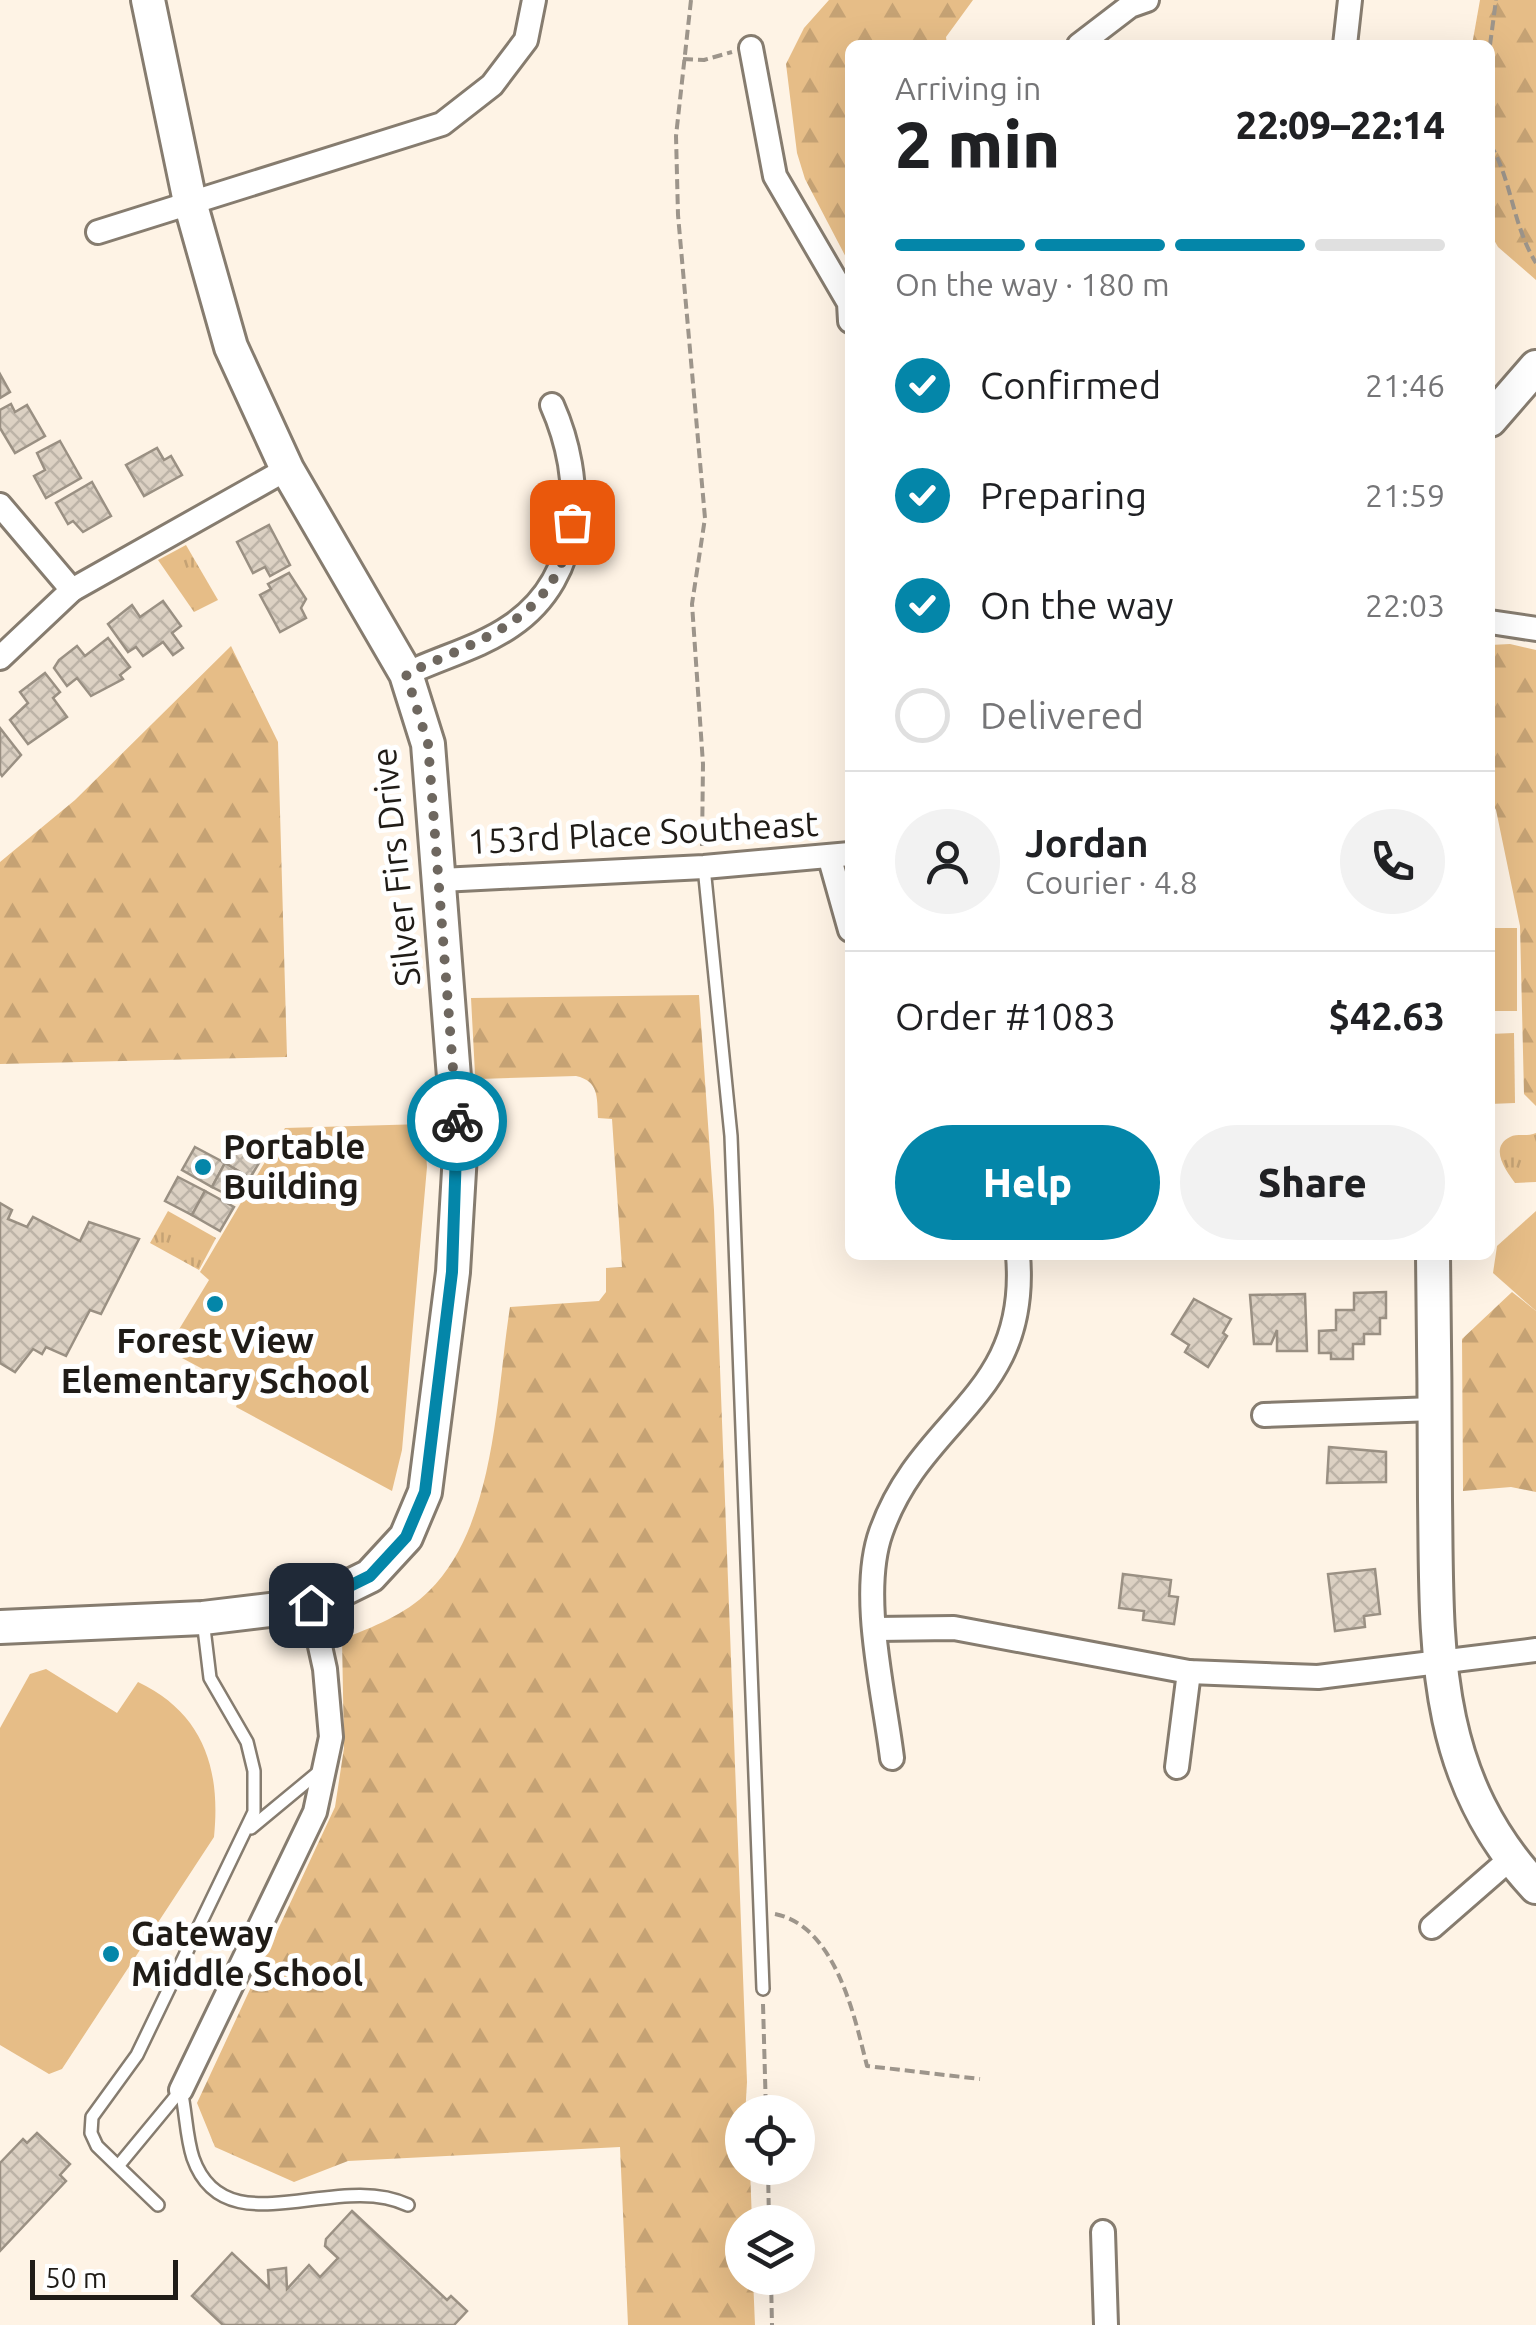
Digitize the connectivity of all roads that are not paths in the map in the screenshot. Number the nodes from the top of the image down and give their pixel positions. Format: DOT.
graph roads {
  1 [pos="148,0"];
  2 [pos="534,0"];
  3 [pos="1147,0"];
  4 [pos="1350,0"];
  5 [pos="1085,40"];
  6 [pos="1346,40"];
  7 [pos="751,48"];
  8 [pos="190,202"];
  9 [pos="98,232"];
  10 [pos="845,298"];
  11 [pos="1536,367"];
  12 [pos="552,406"];
  13 [pos="1495,412"];
  14 [pos="287,469"];
  15 [pos="0,504"];
  16 [pos="72,590"];
  17 [pos="1495,623"];
  18 [pos="1536,628"];
  19 [pos="0,658"];
  20 [pos="406,674"];
  21 [pos="840,857"];
  22 [pos="704,868"];
  23 [pos="440,880"];
  24 [pos="845,894"];
  25 [pos="1019,1260"];
  26 [pos="1433,1260"];
  27 [pos="1434,1408"];
  28 [pos="1264,1414"];
  29 [pos="311,1605"];
  30 [pos="203,1618"];
  31 [pos="0,1626"];
  32 [pos="876,1630"];
  33 [pos="1536,1650"];
  34 [pos="1437,1664"];
  35 [pos="1189,1672"];
  36 [pos="892,1758"];
  37 [pos="1177,1767"];
  38 [pos="325,1768"];
  39 [pos="248,1831"];
  40 [pos="1510,1859"];
  41 [pos="1536,1887"];
  42 [pos="1432,1927"];
  43 [pos="763,1989"];
  44 [pos="181,2090"];
  45 [pos="118,2164"];
  46 [pos="158,2205"];
  47 [pos="408,2205"];
  48 [pos="1104,2232"];
  49 [pos="1106,2325"];
  1 -- 8 [label="street, Silver Firs Drive"];
  2 -- 8 [label="street"];
  3 -- 5 [label="street"];
  4 -- 6 [label="street"];
  7 -- 10 [label="street"];
  8 -- 9 [label="street"];
  8 -- 14 [label="street, Silver Firs Drive"];
  11 -- 13 [label="street"];
  12 -- 20 [label="street"];
  14 -- 16 [label="street"];
  14 -- 20 [label="street, Silver Firs Drive"];
  15 -- 16 [label="street"];
  16 -- 19 [label="street"];
  17 -- 18 [label="street"];
  20 -- 23 [label="street, Silver Firs Drive"];
  21 -- 22 [label="street, 153rd Place Southeast"];
  21 -- 24 [label="street"];
  22 -- 23 [label="street, 153rd Place Southeast"];
  22 -- 43 [label="lane"];
  23 -- 29 [label="street, Silver Firs Drive"];
  25 -- 32 [label="street"];
  26 -- 27 [label="street"];
  27 -- 28 [label="street"];
  27 -- 34 [label="street"];
  29 -- 30 [label="street, Silver Firs Drive"];
  29 -- 38 [label="street"];
  30 -- 31 [label="street, Silver Firs Drive"];
  30 -- 39 [label="lane"];
  32 -- 35 [label="street"];
  32 -- 36 [label="street"];
  33 -- 34 [label="street"];
  34 -- 35 [label="street"];
  34 -- 40 [label="street"];
  35 -- 37 [label="street"];
  38 -- 39 [label="lane"];
  38 -- 44 [label="street"];
  39 -- 45 [label="lane"];
  40 -- 41 [label="street"];
  40 -- 42 [label="street"];
  44 -- 45 [label="lane"];
  44 -- 47 [label="lane"];
  45 -- 46 [label="lane"];
  48 -- 49 [label="street"];
}
